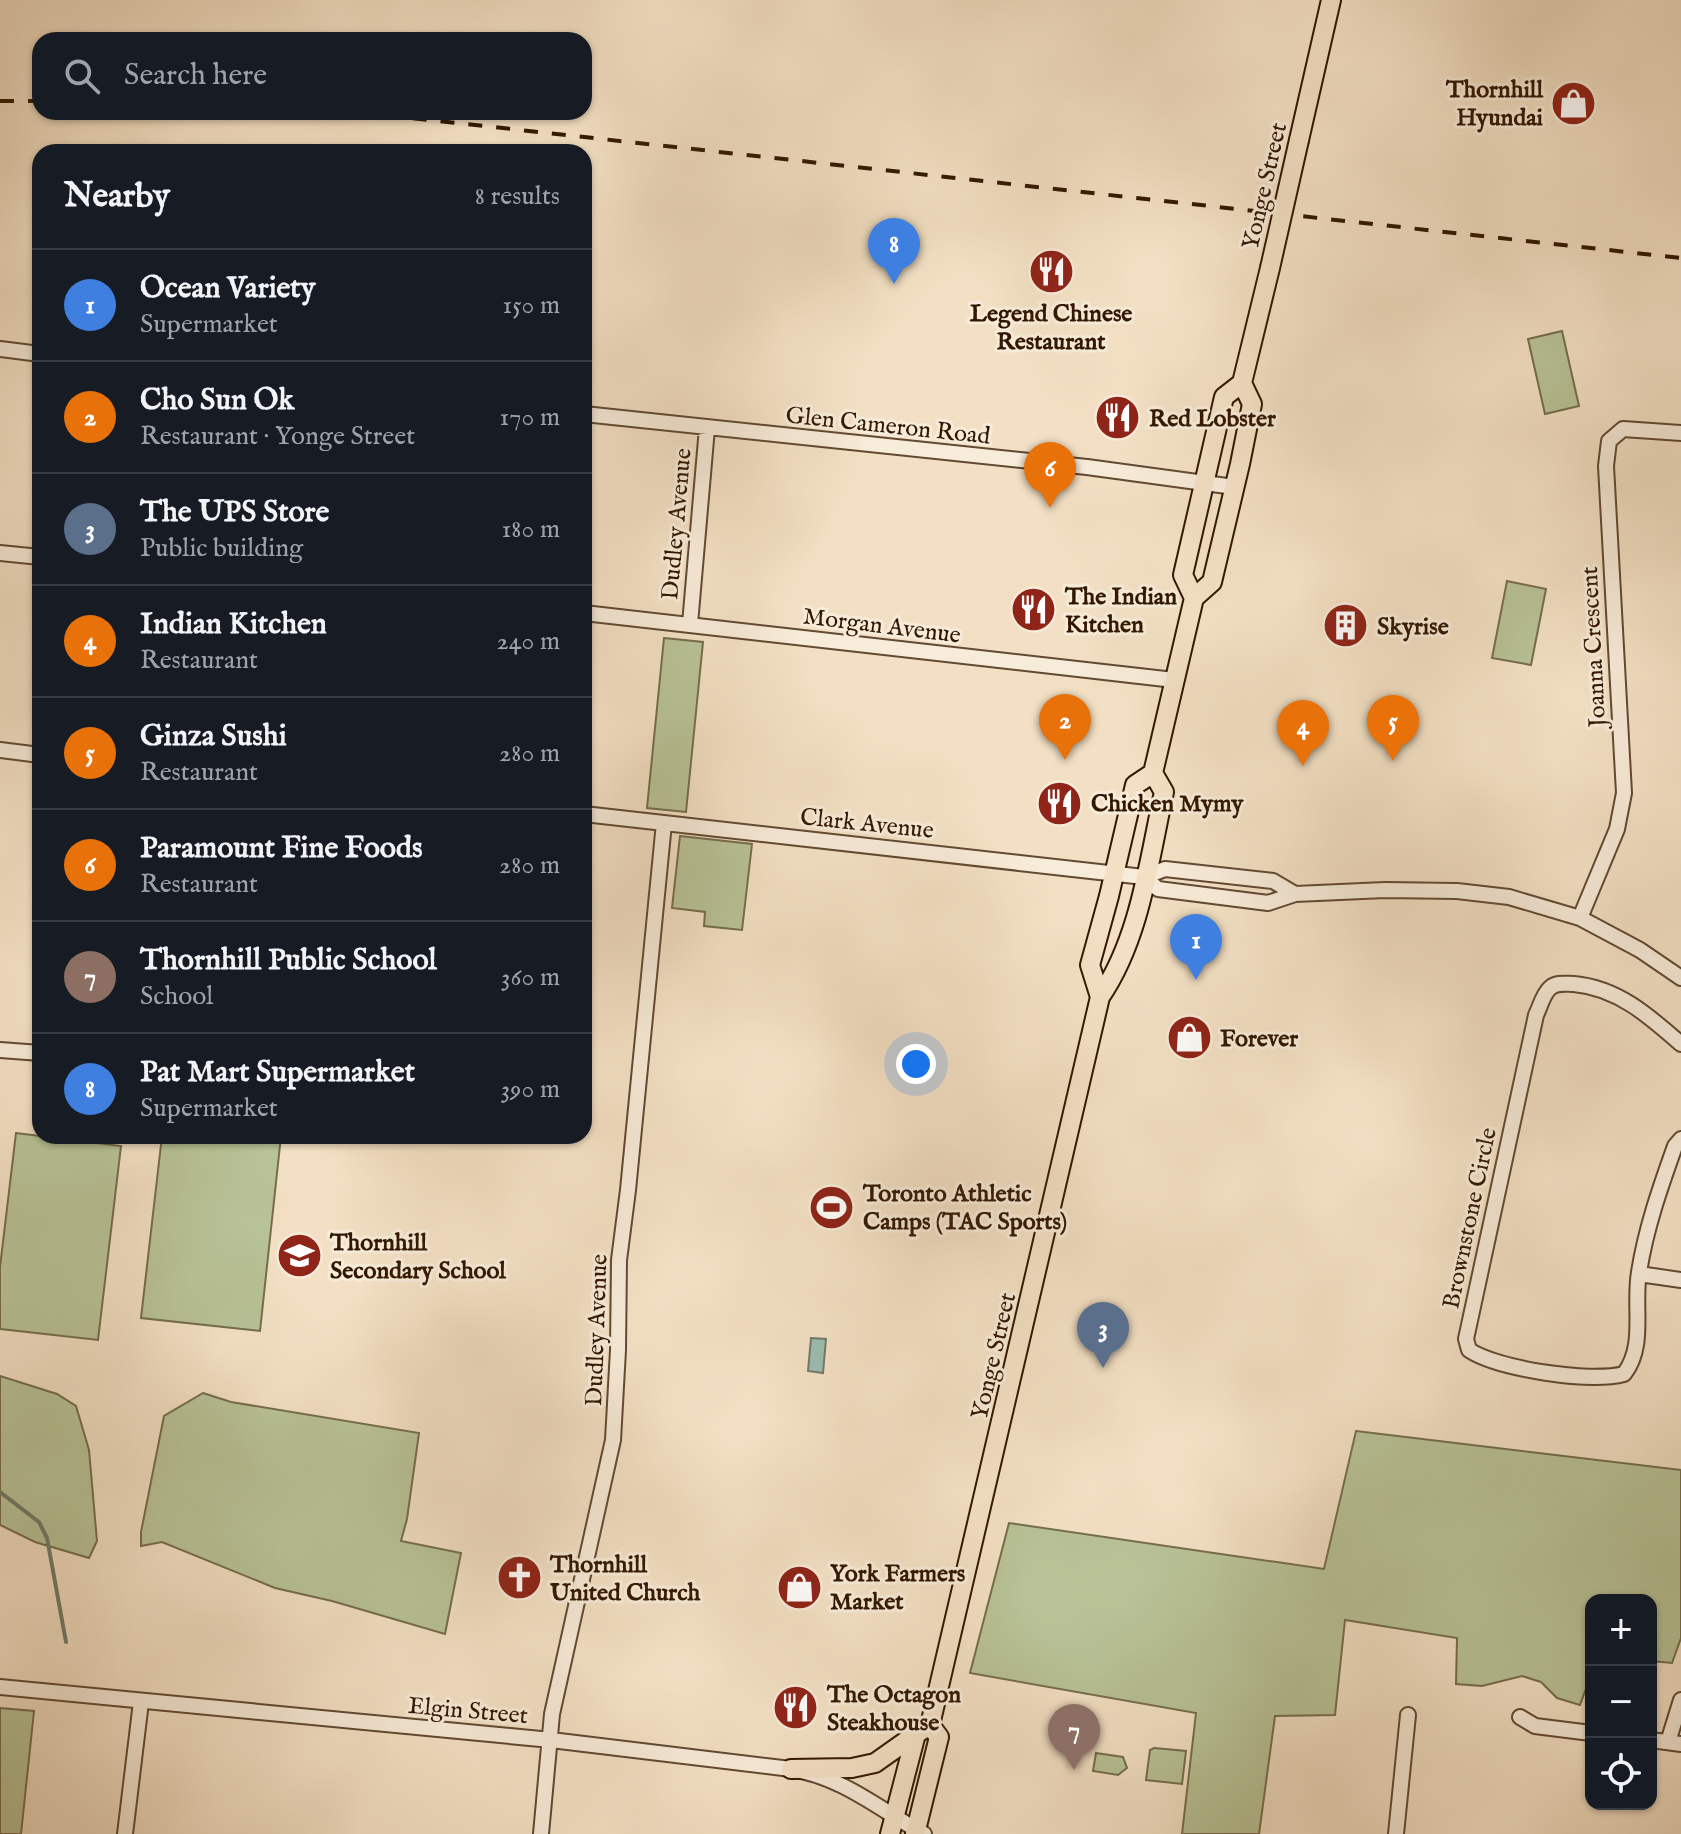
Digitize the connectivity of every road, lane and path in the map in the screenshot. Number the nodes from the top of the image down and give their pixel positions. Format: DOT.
graph roads {
  1 [pos="1331,0"];
  2 [pos="0,349"];
  3 [pos="32,353"];
  4 [pos="1242,383"];
  5 [pos="592,415"];
  6 [pos="707,428"];
  7 [pos="1681,433"];
  8 [pos="1204,483"];
  9 [pos="1234,487"];
  10 [pos="0,553"];
  11 [pos="32,556"];
  12 [pos="1194,598"];
  13 [pos="592,614"];
  14 [pos="690,624"];
  15 [pos="1174,680"];
  16 [pos="0,750"];
  17 [pos="32,754"];
  18 [pos="1153,773"];
  19 [pos="592,815"];
  20 [pos="664,823"];
  21 [pos="1114,872"];
  22 [pos="1144,877"];
  23 [pos="1295,894"];
  24 [pos="1580,918"];
  25 [pos="1681,978"];
  26 [pos="1100,997"];
  27 [pos="1681,1044"];
  28 [pos="0,1050"];
  29 [pos="32,1052"];
  30 [pos="1681,1139"];
  31 [pos="1639,1274"];
  32 [pos="1681,1280"];
  33 [pos="0,1687"];
  34 [pos="1681,1700"];
  35 [pos="141,1702"];
  36 [pos="1408,1715"];
  37 [pos="1520,1717"];
  38 [pos="923,1729"];
  39 [pos="1585,1732"];
  40 [pos="551,1740"];
  41 [pos="1674,1743"];
  42 [pos="791,1769"];
  43 [pos="894,1815"];
  44 [pos="918,1832"];
  45 [pos="125,1834"];
  46 [pos="541,1834"];
  47 [pos="890,1834"];
  48 [pos="1396,1834"];
  1 -- 4 [label="main road, Yonge Street, bridge"];
  2 -- 3 [label="street"];
  4 -- 8 [label="main road, Yonge Street"];
  4 -- 9 [label="main road, Yonge Street"];
  5 -- 6 [label="street, Glen Cameron Road"];
  6 -- 8 [label="street, Glen Cameron Road"];
  6 -- 14 [label="street, Dudley Avenue"];
  7 -- 24 [label="street, Joanna Crescent"];
  8 -- 9 [label="street, Glen Cameron Road"];
  8 -- 12 [label="main road, Yonge Street"];
  9 -- 12 [label="main road, Yonge Street"];
  10 -- 11 [label="street"];
  12 -- 15 [label="main road, Yonge Street"];
  13 -- 14 [label="street, Morgan Avenue"];
  14 -- 15 [label="street, Morgan Avenue"];
  15 -- 18 [label="main road, Yonge Street"];
  16 -- 17 [label="street"];
  18 -- 21 [label="main road, Yonge Street"];
  18 -- 22 [label="main road, Yonge Street"];
  19 -- 20 [label="street, Clark Avenue"];
  20 -- 21 [label="street, Clark Avenue"];
  20 -- 40 [label="street, Dudley Avenue"];
  21 -- 22 [label="street, Clark Avenue"];
  21 -- 26 [label="main road, Yonge Street"];
  22 -- 23 [label="street"];
  22 -- 23 [label="street"];
  22 -- 26 [label="main road, Yonge Street"];
  23 -- 24 [label="street"];
  24 -- 25 [label="street"];
  26 -- 38 [label="main road, Yonge Street"];
  27 -- 31 [label="street, Brownstone Circle"];
  28 -- 29 [label="street"];
  30 -- 31 [label="street, Brownstone Circle"];
  31 -- 32 [label="street"];
  33 -- 35 [label="street, Elgin Street"];
  34 -- 41 [label="street"];
  35 -- 40 [label="street, Elgin Street"];
  35 -- 45 [label="street"];
  36 -- 48 [label="street"];
  37 -- 39 [label="street"];
  38 -- 42 [label="main road"];
  38 -- 43 [label="main road, Yonge Street"];
  38 -- 44 [label="main road, Yonge Street"];
  40 -- 42 [label="street, Elgin Street"];
  40 -- 46 [label="street, Dudley Avenue"];
  42 -- 43 [label="street, Elgin Street"];
  43 -- 44 [label="street, Elgin Street"];
  43 -- 47 [label="main road, Yonge Street"];
}
